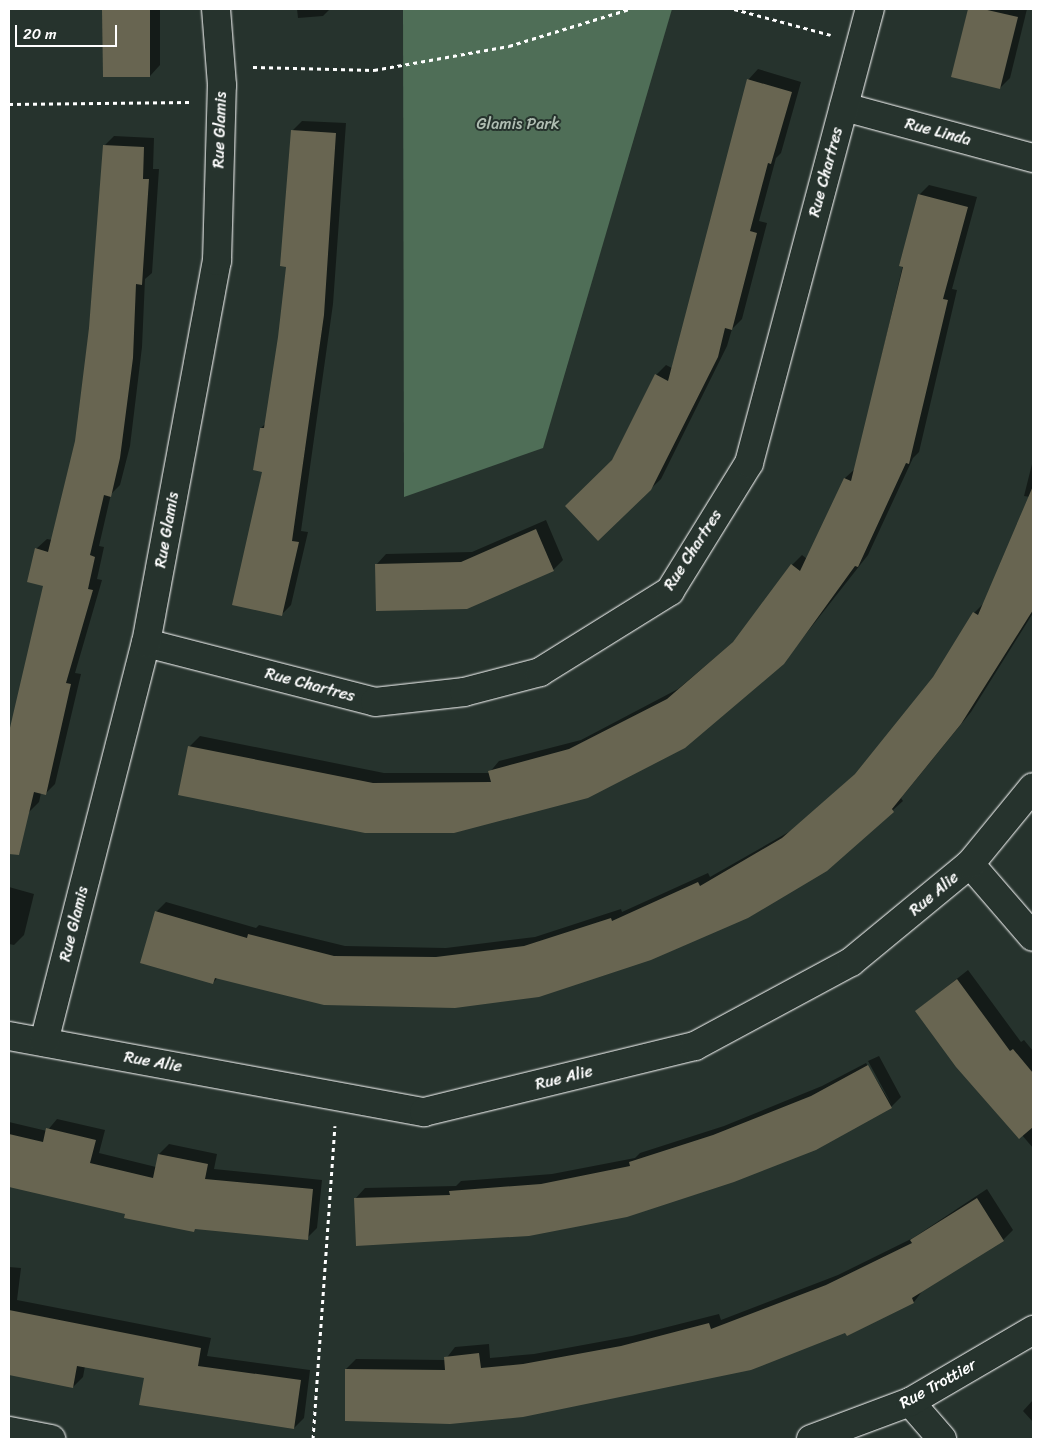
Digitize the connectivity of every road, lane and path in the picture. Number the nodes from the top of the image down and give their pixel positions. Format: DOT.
graph roads {
  1 [pos="216,9"];
  2 [pos="629,9"];
  3 [pos="734,9"];
  4 [pos="870,9"];
  5 [pos="861,43"];
  6 [pos="244,67"];
  7 [pos="199,102"];
  8 [pos="9,104"];
  9 [pos="844,107"];
  10 [pos="1033,158"];
  11 [pos="146,643"];
  12 [pos="1033,787"];
  13 [pos="970,864"];
  14 [pos="1033,937"];
  15 [pos="9,1036"];
  16 [pos="44,1042"];
  17 [pos="337,1096"];
  18 [pos="1033,1330"];
  19 [pos="910,1402"];
  20 [pos="9,1431"];
  21 [pos="51,1439"];
  22 [pos="313,1439"];
  23 [pos="811,1439"];
  24 [pos="942,1439"];
  1 -- 11 [label="street, Rue Glamis"];
  2 -- 6 [label="path"];
  3 -- 5 [label="path"];
  4 -- 5 [label="street, Rue Chartres"];
  5 -- 9 [label="street, Rue Chartres"];
  7 -- 8 [label="path"];
  9 -- 10 [label="street, Rue Linda"];
  9 -- 11 [label="street, Rue Chartres"];
  11 -- 16 [label="street, Rue Glamis"];
  12 -- 13 [label="street, Rue Alie"];
  13 -- 14 [label="street"];
  13 -- 17 [label="street, Rue Alie"];
  15 -- 16 [label="street, Rue Alie"];
  16 -- 17 [label="street, Rue Alie"];
  17 -- 22 [label="path"];
  18 -- 19 [label="street, Rue Trottier"];
  19 -- 23 [label="street, Rue Trottier"];
  19 -- 24 [label="street"];
  20 -- 21 [label="street"];
}
